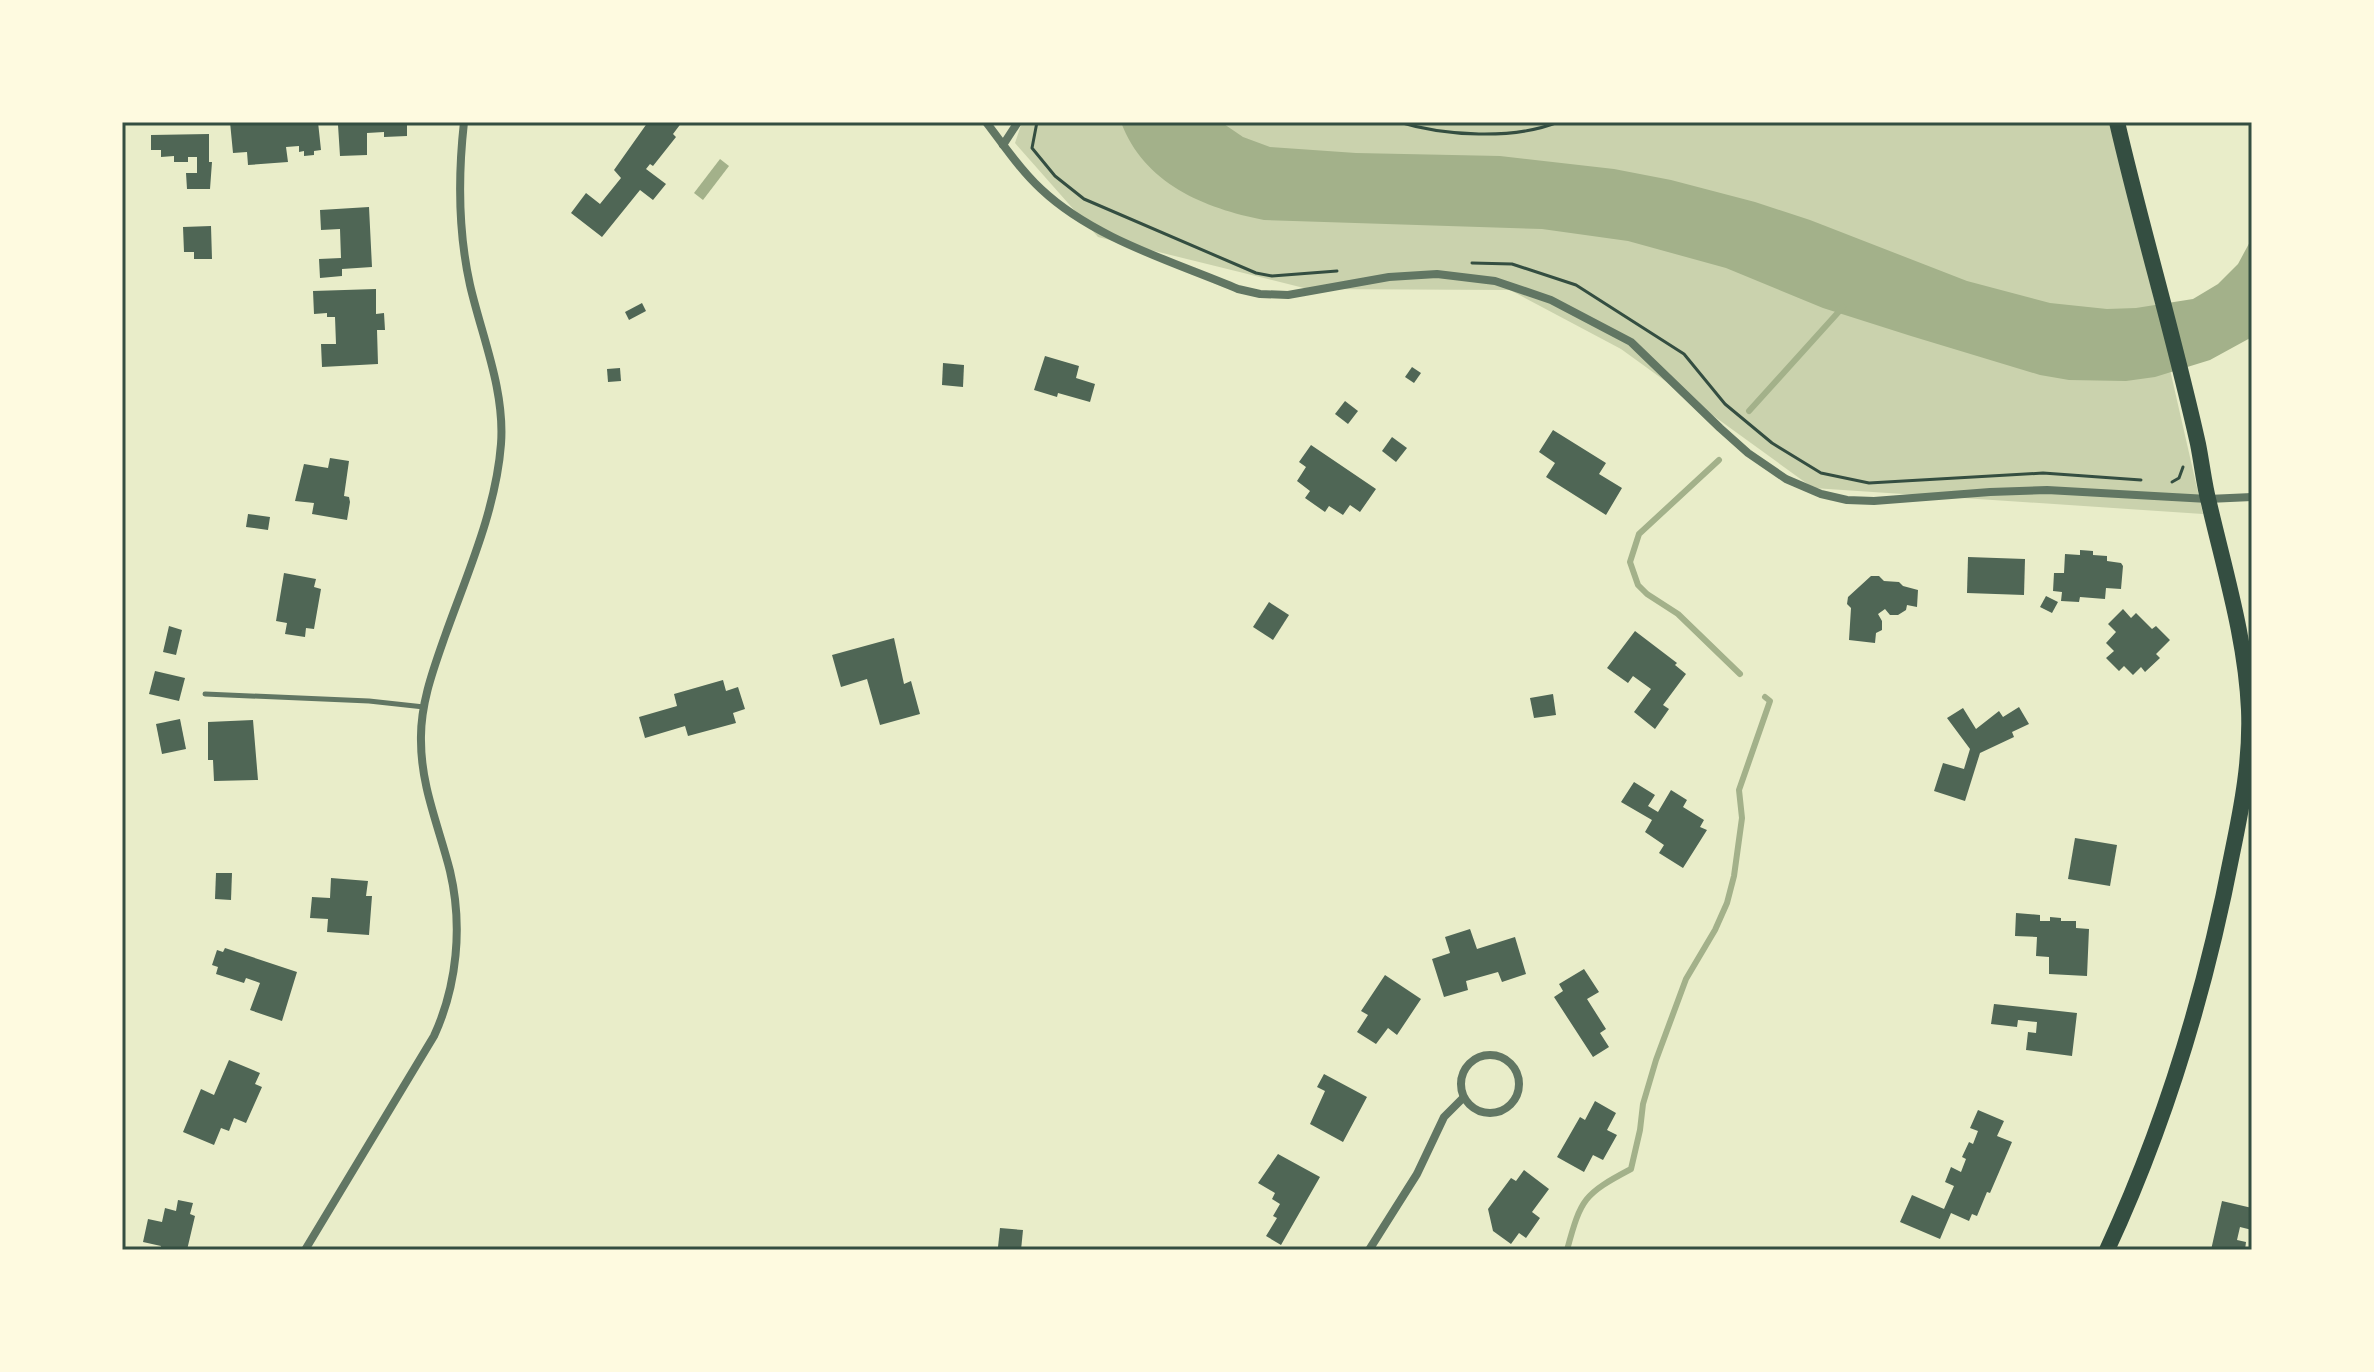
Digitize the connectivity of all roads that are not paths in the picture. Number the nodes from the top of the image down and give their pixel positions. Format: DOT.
graph roads {
  1 [pos="464,122"];
  2 [pos="986,122"];
  3 [pos="1018,122"];
  4 [pos="2117,122"];
  5 [pos="1003,145"];
  6 [pos="2252,497"];
  7 [pos="2208,499"];
  8 [pos="205,694"];
  9 [pos="424,707"];
  10 [pos="1462,1099"];
  11 [pos="305,1250"];
  12 [pos="1369,1250"];
  13 [pos="2107,1250"];
  1 -- 9 [label="street"];
  2 -- 5 [label="street"];
  3 -- 5 [label="street"];
  4 -- 7 [label="main road"];
  5 -- 7 [label="street"];
  6 -- 7 [label="street"];
  7 -- 13 [label="main road"];
  8 -- 9 [label="lane"];
  9 -- 11 [label="street"];
  10 -- 10 [label="street"];
  10 -- 12 [label="street"];
}
